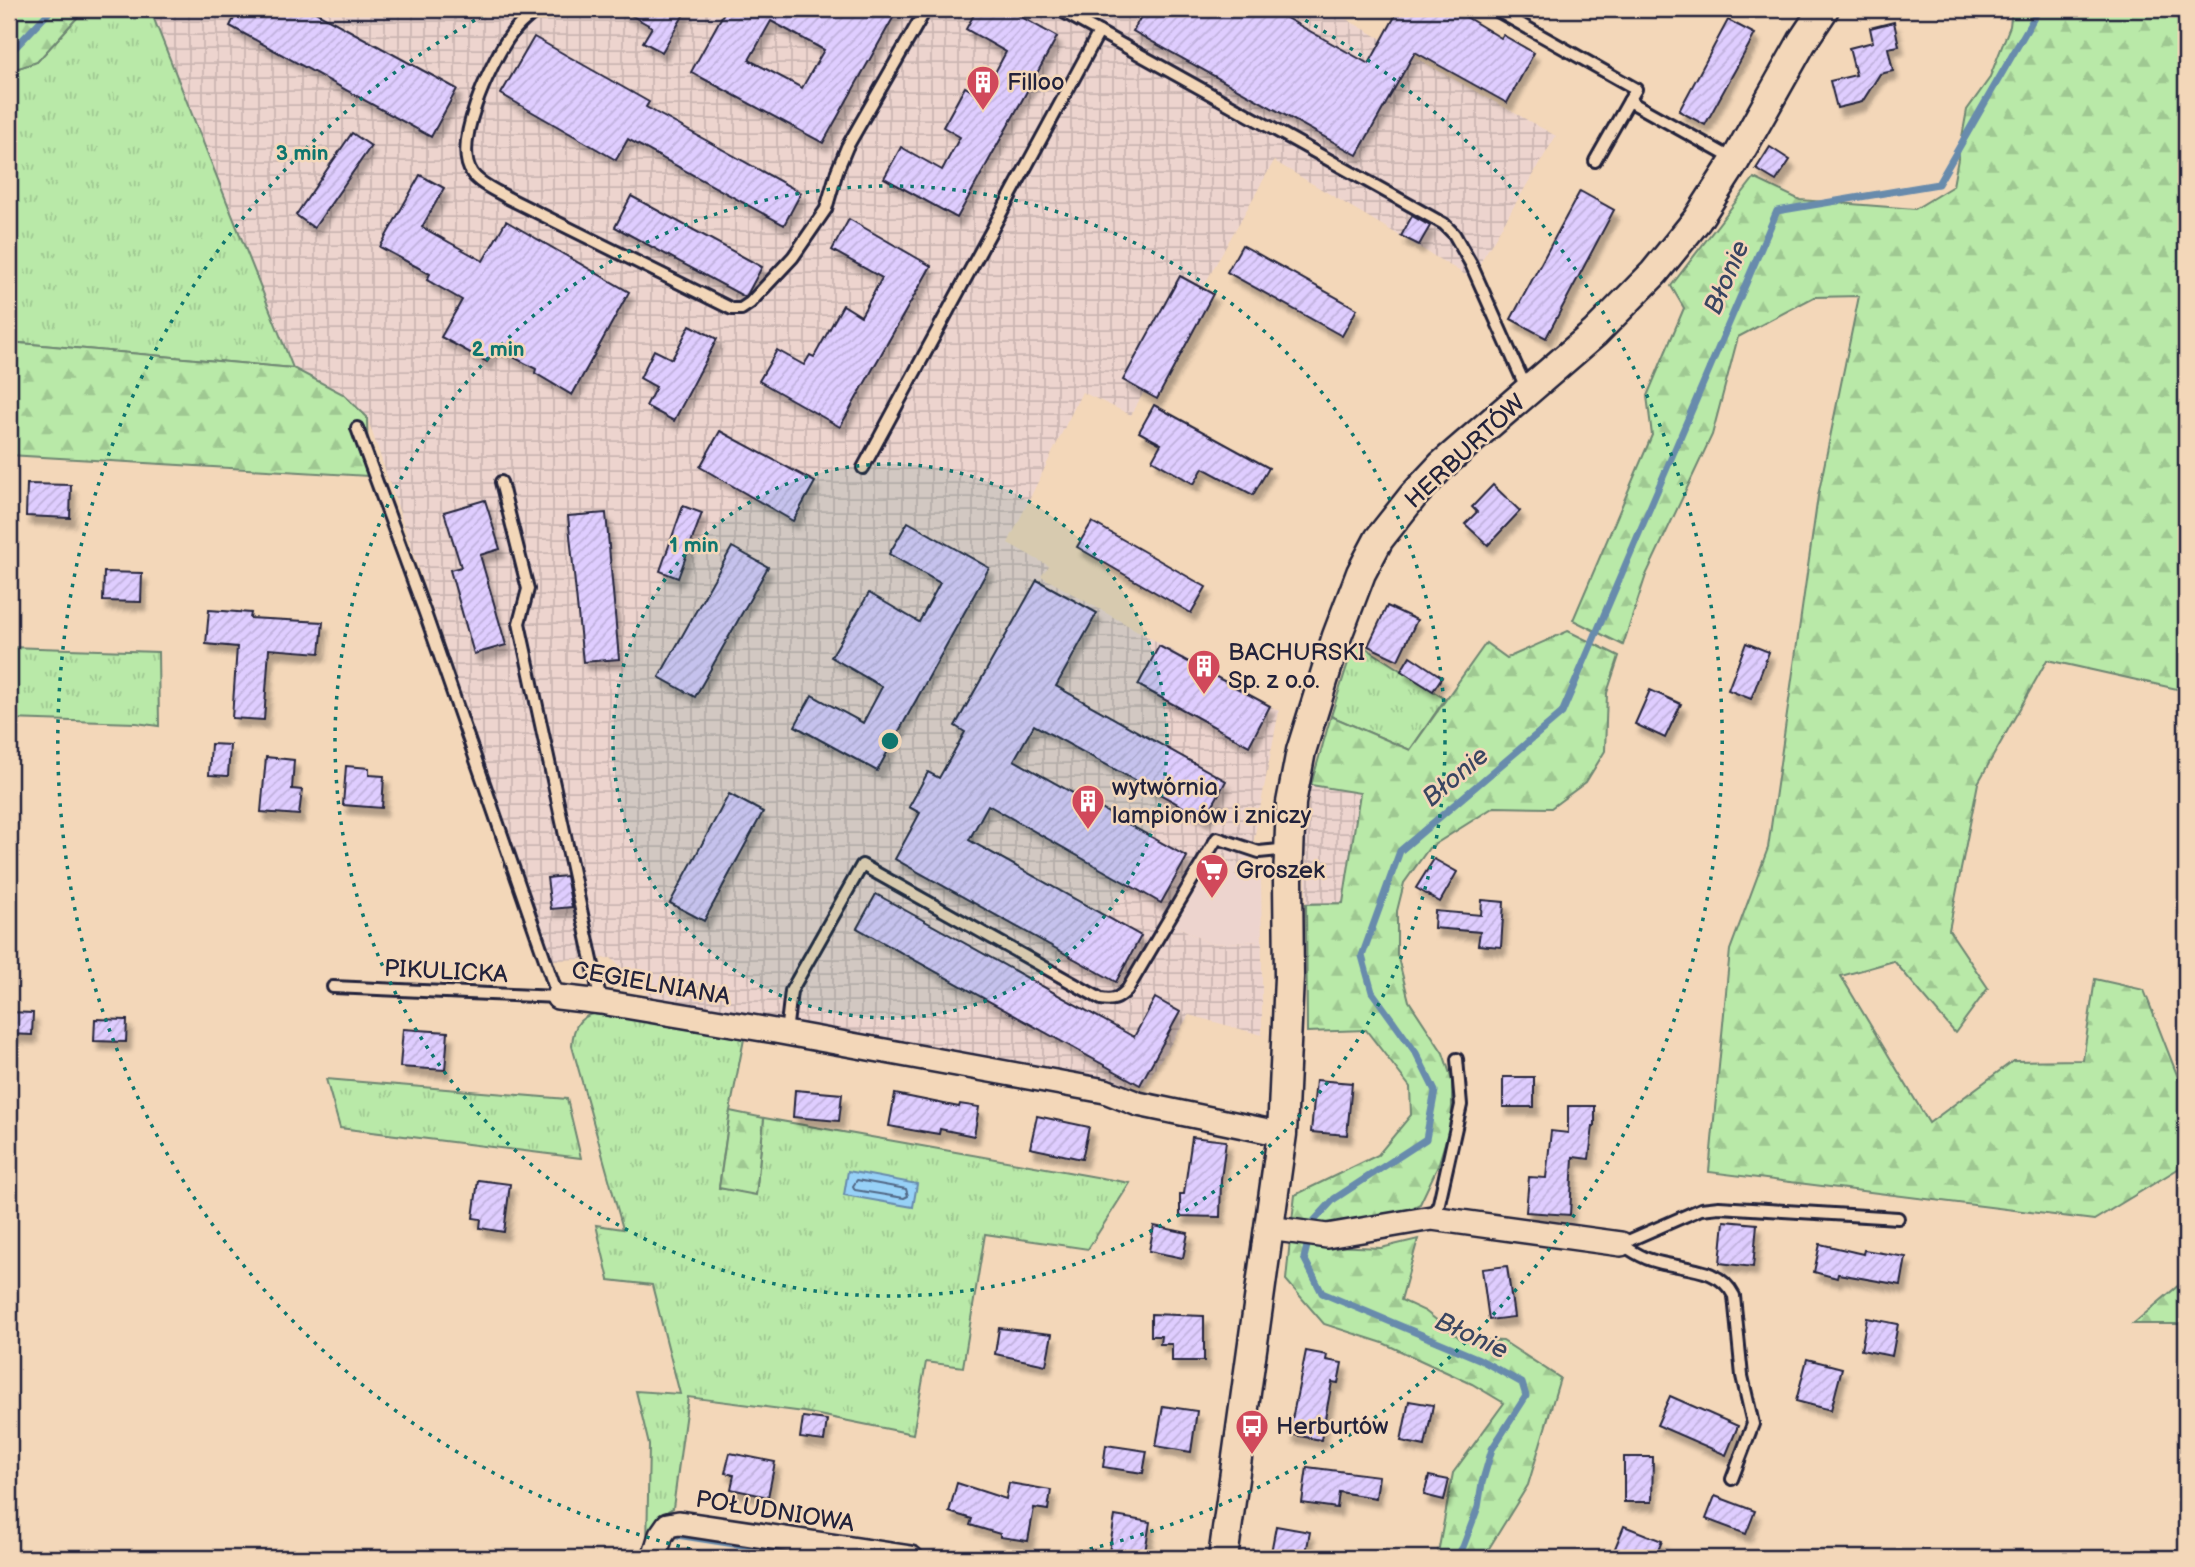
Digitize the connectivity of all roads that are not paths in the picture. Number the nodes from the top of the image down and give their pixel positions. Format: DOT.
graph roads {
  1 [pos="538,9"];
  2 [pos="926,9"];
  3 [pos="1058,9"];
  4 [pos="1494,9"];
  5 [pos="1824,9"];
  6 [pos="1099,32"];
  7 [pos="1629,101"];
  8 [pos="1735,160"];
  9 [pos="1595,161"];
  10 [pos="1528,393"];
  11 [pos="357,428"];
  12 [pos="863,468"];
  13 [pos="501,482"];
  14 [pos="1289,849"];
  15 [pos="333,987"];
  16 [pos="558,998"];
  17 [pos="601,1002"];
  18 [pos="786,1033"];
  19 [pos="1457,1059"];
  20 [pos="1282,1133"];
  21 [pos="1432,1217"];
  22 [pos="1898,1218"];
  23 [pos="1278,1229"];
  24 [pos="1621,1244"];
  25 [pos="1732,1479"];
  26 [pos="654,1558"];
  27 [pos="911,1558"];
  28 [pos="1223,1558"];
  1 -- 2 [label="lane"];
  3 -- 6 [label="lane"];
  4 -- 7 [label="lane"];
  5 -- 8 [label="street, HERBURTÓW"];
  6 -- 10 [label="lane"];
  6 -- 12 [label="lane"];
  7 -- 8 [label="lane"];
  7 -- 9 [label="lane"];
  8 -- 10 [label="street, HERBURTÓW"];
  10 -- 14 [label="street, HERBURTÓW"];
  11 -- 16 [label="lane, CEGIELNIANA"];
  13 -- 17 [label="lane"];
  14 -- 18 [label="lane"];
  14 -- 20 [label="street, HERBURTÓW"];
  15 -- 16 [label="lane, PIKULICKA"];
  16 -- 17 [label="street, CEGIELNIANA"];
  17 -- 18 [label="street, CEGIELNIANA"];
  18 -- 20 [label="street, CEGIELNIANA"];
  19 -- 21 [label="lane"];
  20 -- 23 [label="street, HERBURTÓW"];
  21 -- 23 [label="street"];
  21 -- 24 [label="street"];
  22 -- 24 [label="lane"];
  23 -- 28 [label="street, HERBURTÓW"];
  24 -- 25 [label="lane"];
  26 -- 27 [label="street, POŁUDNIOWA"];
}
